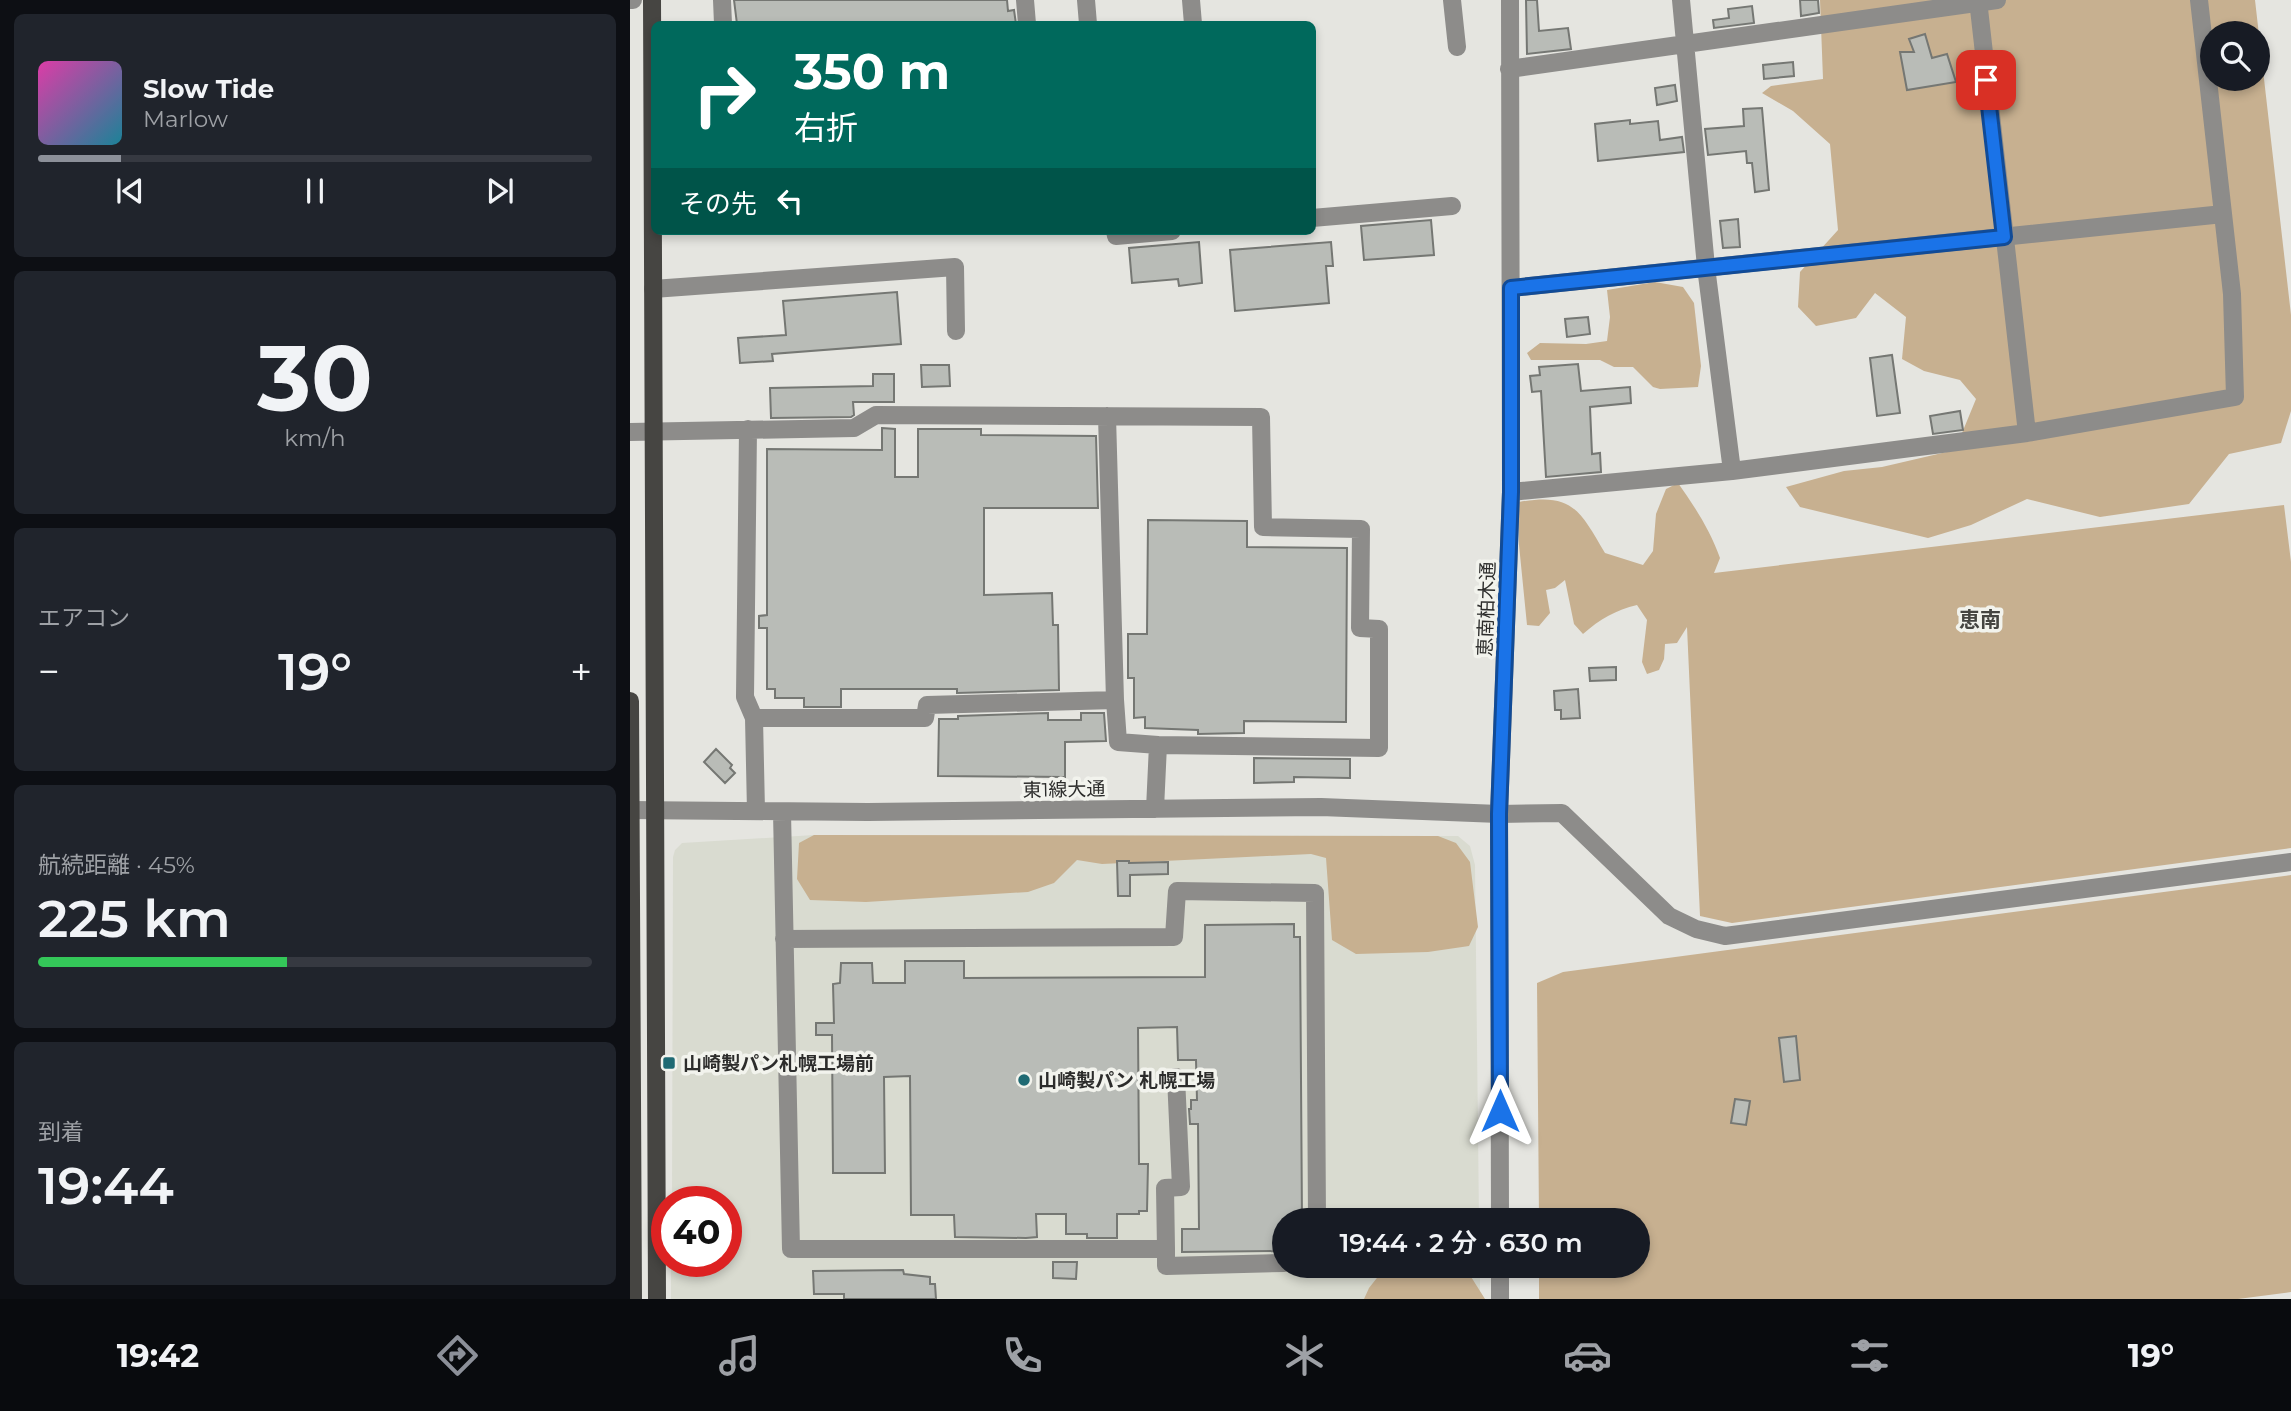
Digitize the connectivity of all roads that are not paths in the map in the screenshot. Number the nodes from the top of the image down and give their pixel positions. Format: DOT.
graph roads {
  1 [pos="652,0"];
  2 [pos="722,0"];
  3 [pos="1025,0"];
  4 [pos="1086,0"];
  5 [pos="1191,0"];
  6 [pos="1452,0"];
  7 [pos="1510,0"];
  8 [pos="1681,0"];
  9 [pos="1997,0"];
  10 [pos="2199,0"];
  11 [pos="1978,1"];
  12 [pos="652,21"];
  13 [pos="723,21"];
  14 [pos="1027,21"];
  15 [pos="1088,21"];
  16 [pos="1193,21"];
  17 [pos="1686,45"];
  18 [pos="1457,47"];
  19 [pos="1509,69"];
  20 [pos="1452,206"];
  21 [pos="2223,215"];
  22 [pos="1316,218"];
  23 [pos="653,235"];
  24 [pos="2004,237"];
  25 [pos="1706,267"];
  26 [pos="1511,288"];
  27 [pos="653,289"];
  28 [pos="956,331"];
  29 [pos="1107,416"];
  30 [pos="748,429"];
  31 [pos="630,432"];
  32 [pos="654,432"];
  33 [pos="2026,433"];
  34 [pos="1732,471"];
  35 [pos="1511,492"];
  36 [pos="1115,700"];
  37 [pos="630,701"];
  38 [pos="754,718"];
  39 [pos="1158,745"];
  40 [pos="1155,809"];
  41 [pos="630,810"];
  42 [pos="653,811"];
  43 [pos="756,811"];
  44 [pos="782,812"];
  45 [pos="1499,814"];
  46 [pos="2291,862"];
  47 [pos="784,939"];
  48 [pos="631,1040"];
  49 [pos="1176,1077"];
  50 [pos="655,1186"];
  51 [pos="1317,1208"];
  52 [pos="1500,1208"];
  53 [pos="1166,1249"];
  54 [pos="1272,1263"];
  55 [pos="656,1277"];
  56 [pos="632,1278"];
  57 [pos="1500,1278"];
  58 [pos="633,1299"];
  59 [pos="657,1299"];
  60 [pos="1500,1299"];
  1 -- 12 [label="main road"];
  2 -- 13 [label="street"];
  3 -- 14 [label="street"];
  4 -- 15 [label="street"];
  5 -- 16 [label="street"];
  6 -- 18 [label="street"];
  7 -- 19 [label="street, 恵南柏木通"];
  8 -- 17 [label="street"];
  9 -- 11 [label="street"];
  10 -- 21 [label="street"];
  11 -- 17 [label="street"];
  11 -- 24 [label="street"];
  17 -- 19 [label="street"];
  17 -- 25 [label="street"];
  19 -- 26 [label="street, 恵南柏木通"];
  20 -- 22 [label="street"];
  21 -- 24 [label="street"];
  21 -- 33 [label="street"];
  23 -- 27 [label="main road"];
  24 -- 25 [label="street"];
  24 -- 33 [label="street"];
  25 -- 26 [label="street"];
  25 -- 34 [label="street"];
  26 -- 35 [label="street, 恵南柏木通"];
  27 -- 28 [label="street"];
  27 -- 32 [label="main road"];
  29 -- 30 [label="street"];
  29 -- 36 [label="street"];
  29 -- 39 [label="street"];
  30 -- 32 [label="street"];
  30 -- 38 [label="street"];
  31 -- 32 [label="street"];
  32 -- 42 [label="main road"];
  33 -- 34 [label="street"];
  34 -- 35 [label="street"];
  35 -- 45 [label="street, 恵南柏木通"];
  36 -- 38 [label="street"];
  36 -- 39 [label="street"];
  37 -- 41 [label="main road"];
  38 -- 43 [label="street"];
  39 -- 40 [label="street"];
  40 -- 44 [label="street, 東1線大通"];
  40 -- 45 [label="street, 東1線大通"];
  41 -- 42 [label="street, 東1線大通"];
  41 -- 48 [label="main road"];
  42 -- 43 [label="street, 東1線大通"];
  42 -- 50 [label="main road"];
  43 -- 44 [label="street, 東1線大通"];
  44 -- 47 [label="street"];
  45 -- 46 [label="street, 東1線大通"];
  45 -- 52 [label="street, 恵南柏木通"];
  47 -- 51 [label="street"];
  47 -- 53 [label="street"];
  48 -- 56 [label="main road"];
  49 -- 53 [label="street"];
  53 -- 54 [label="street"];
  55 -- 56 [label="street"];
  55 -- 59 [label="main road"];
  56 -- 58 [label="main road"];
  57 -- 60 [label="street"];
}
